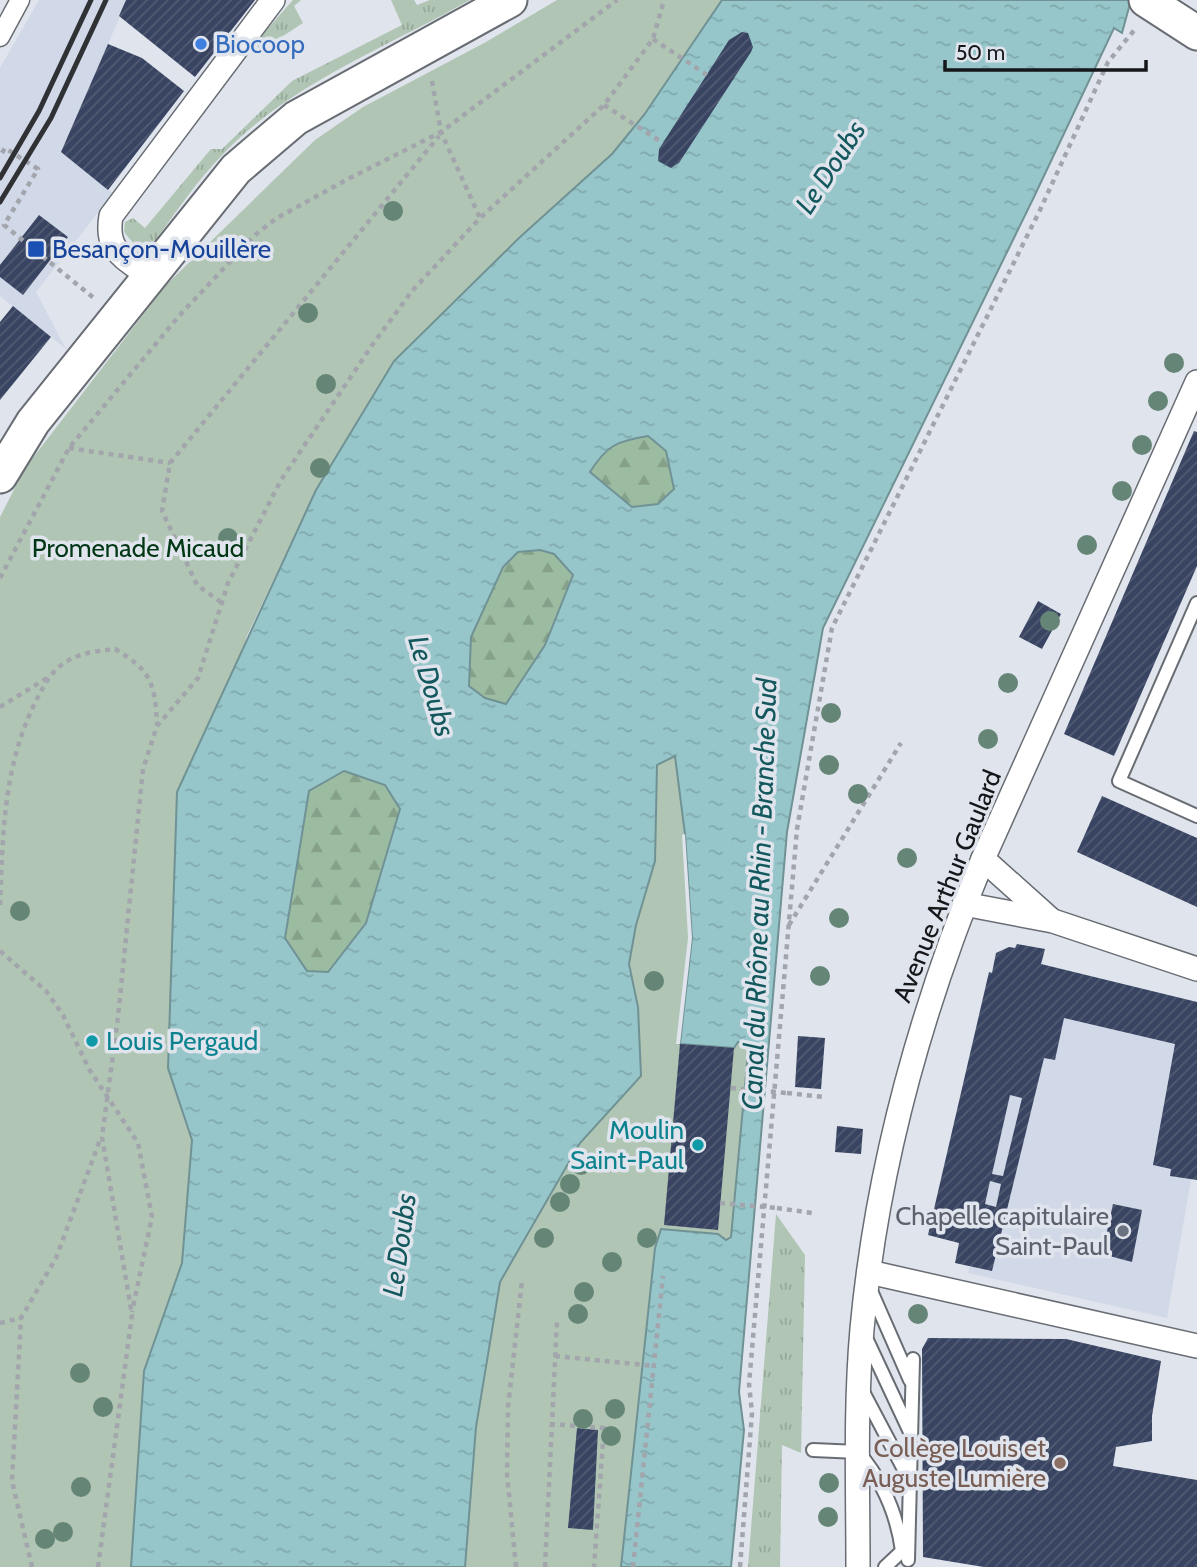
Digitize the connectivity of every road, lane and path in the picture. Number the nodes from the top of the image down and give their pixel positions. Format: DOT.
graph roads {
  1 [pos="20,0"];
  2 [pos="273,0"];
  3 [pos="510,0"];
  4 [pos="617,0"];
  5 [pos="664,0"];
  6 [pos="1147,12"];
  7 [pos="1197,33"];
  8 [pos="0,37"];
  9 [pos="653,39"];
  10 [pos="707,75"];
  11 [pos="432,81"];
  12 [pos="604,105"];
  13 [pos="442,132"];
  14 [pos="663,143"];
  15 [pos="2,153"];
  16 [pos="480,218"];
  17 [pos="148,276"];
  18 [pos="104,307"];
  19 [pos="1197,382"];
  20 [pos="69,448"];
  21 [pos="170,463"];
  22 [pos="0,476"];
  23 [pos="0,578"];
  24 [pos="221,602"];
  25 [pos="1197,603"];
  26 [pos="47,678"];
  27 [pos="0,707"];
  28 [pos="158,726"];
  29 [pos="901,743"];
  30 [pos="1197,816"];
  31 [pos="983,859"];
  32 [pos="964,904"];
  33 [pos="0,905"];
  34 [pos="1052,921"];
  35 [pos="788,926"];
  36 [pos="0,951"];
  37 [pos="1197,969"];
  38 [pos="731,1088"];
  39 [pos="108,1093"];
  40 [pos="824,1097"];
  41 [pos="102,1137"];
  42 [pos="720,1203"];
  43 [pos="812,1213"];
  44 [pos="663,1276"];
  45 [pos="868,1278"];
  46 [pos="522,1281"];
  47 [pos="132,1315"];
  48 [pos="21,1318"];
  49 [pos="557,1321"];
  50 [pos="0,1323"];
  51 [pos="862,1329"];
  52 [pos="1197,1346"];
  53 [pos="555,1356"];
  54 [pos="913,1359"];
  55 [pos="654,1366"];
  56 [pos="859,1384"];
  57 [pos="912,1384"];
  58 [pos="550,1424"];
  59 [pos="911,1436"];
  60 [pos="813,1450"];
  61 [pos="858,1452"];
  62 [pos="911,1482"];
  63 [pos="905,1555"];
  64 [pos="32,1567"];
  65 [pos="98,1567"];
  66 [pos="516,1567"];
  67 [pos="545,1567"];
  68 [pos="594,1567"];
  69 [pos="633,1567"];
  70 [pos="740,1567"];
  71 [pos="858,1567"];
  72 [pos="885,1567"];
  1 -- 8 [label="street"];
  2 -- 17 [label="street"];
  3 -- 17 [label="main road"];
  4 -- 13 [label="path"];
  5 -- 9 [label="path"];
  6 -- 7 [label="main road"];
  6 -- 35 [label="path"];
  9 -- 10 [label="path"];
  9 -- 12 [label="path"];
  11 -- 13 [label="path"];
  12 -- 14 [label="path"];
  12 -- 16 [label="path"];
  13 -- 16 [label="path"];
  13 -- 20 [label="path"];
  13 -- 21 [label="path"];
  15 -- 18 [label="path"];
  16 -- 24 [label="path"];
  17 -- 22 [label="main road"];
  19 -- 31 [label="street, Avenue Arthur Gaulard"];
  20 -- 21 [label="path"];
  20 -- 23 [label="path"];
  21 -- 24 [label="path"];
  24 -- 28 [label="path"];
  25 -- 30 [label="lane"];
  26 -- 27 [label="path"];
  26 -- 28 [label="path"];
  26 -- 33 [label="path"];
  28 -- 39 [label="path"];
  29 -- 35 [label="path"];
  31 -- 32 [label="street, Avenue Arthur Gaulard"];
  31 -- 34 [label="street"];
  32 -- 34 [label="street"];
  32 -- 45 [label="street, Avenue Arthur Gaulard"];
  34 -- 37 [label="street"];
  35 -- 70 [label="path"];
  36 -- 39 [label="path"];
  38 -- 40 [label="path, bridge"];
  39 -- 41 [label="path"];
  39 -- 47 [label="path"];
  41 -- 47 [label="path"];
  41 -- 48 [label="path"];
  42 -- 43 [label="path, bridge"];
  44 -- 55 [label="path"];
  45 -- 51 [label="street, Avenue Arthur Gaulard"];
  45 -- 52 [label="street"];
  45 -- 57 [label="lane"];
  46 -- 66 [label="path"];
  47 -- 65 [label="path"];
  48 -- 50 [label="path"];
  48 -- 64 [label="path"];
  49 -- 53 [label="path"];
  51 -- 56 [label="street, Avenue Arthur Gaulard"];
  51 -- 59 [label="lane"];
  53 -- 55 [label="path"];
  53 -- 58 [label="path"];
  54 -- 57 [label="lane"];
  55 -- 69 [label="path"];
  56 -- 61 [label="street, Avenue Arthur Gaulard"];
  56 -- 62 [label="lane"];
  57 -- 59 [label="lane"];
  58 -- 67 [label="path"];
  58 -- 68 [label="path"];
  59 -- 62 [label="lane"];
  60 -- 61 [label="lane"];
  61 -- 63 [label="lane"];
  61 -- 71 [label="street, Avenue Arthur Gaulard"];
  62 -- 63 [label="lane"];
  63 -- 72 [label="lane"];
}
